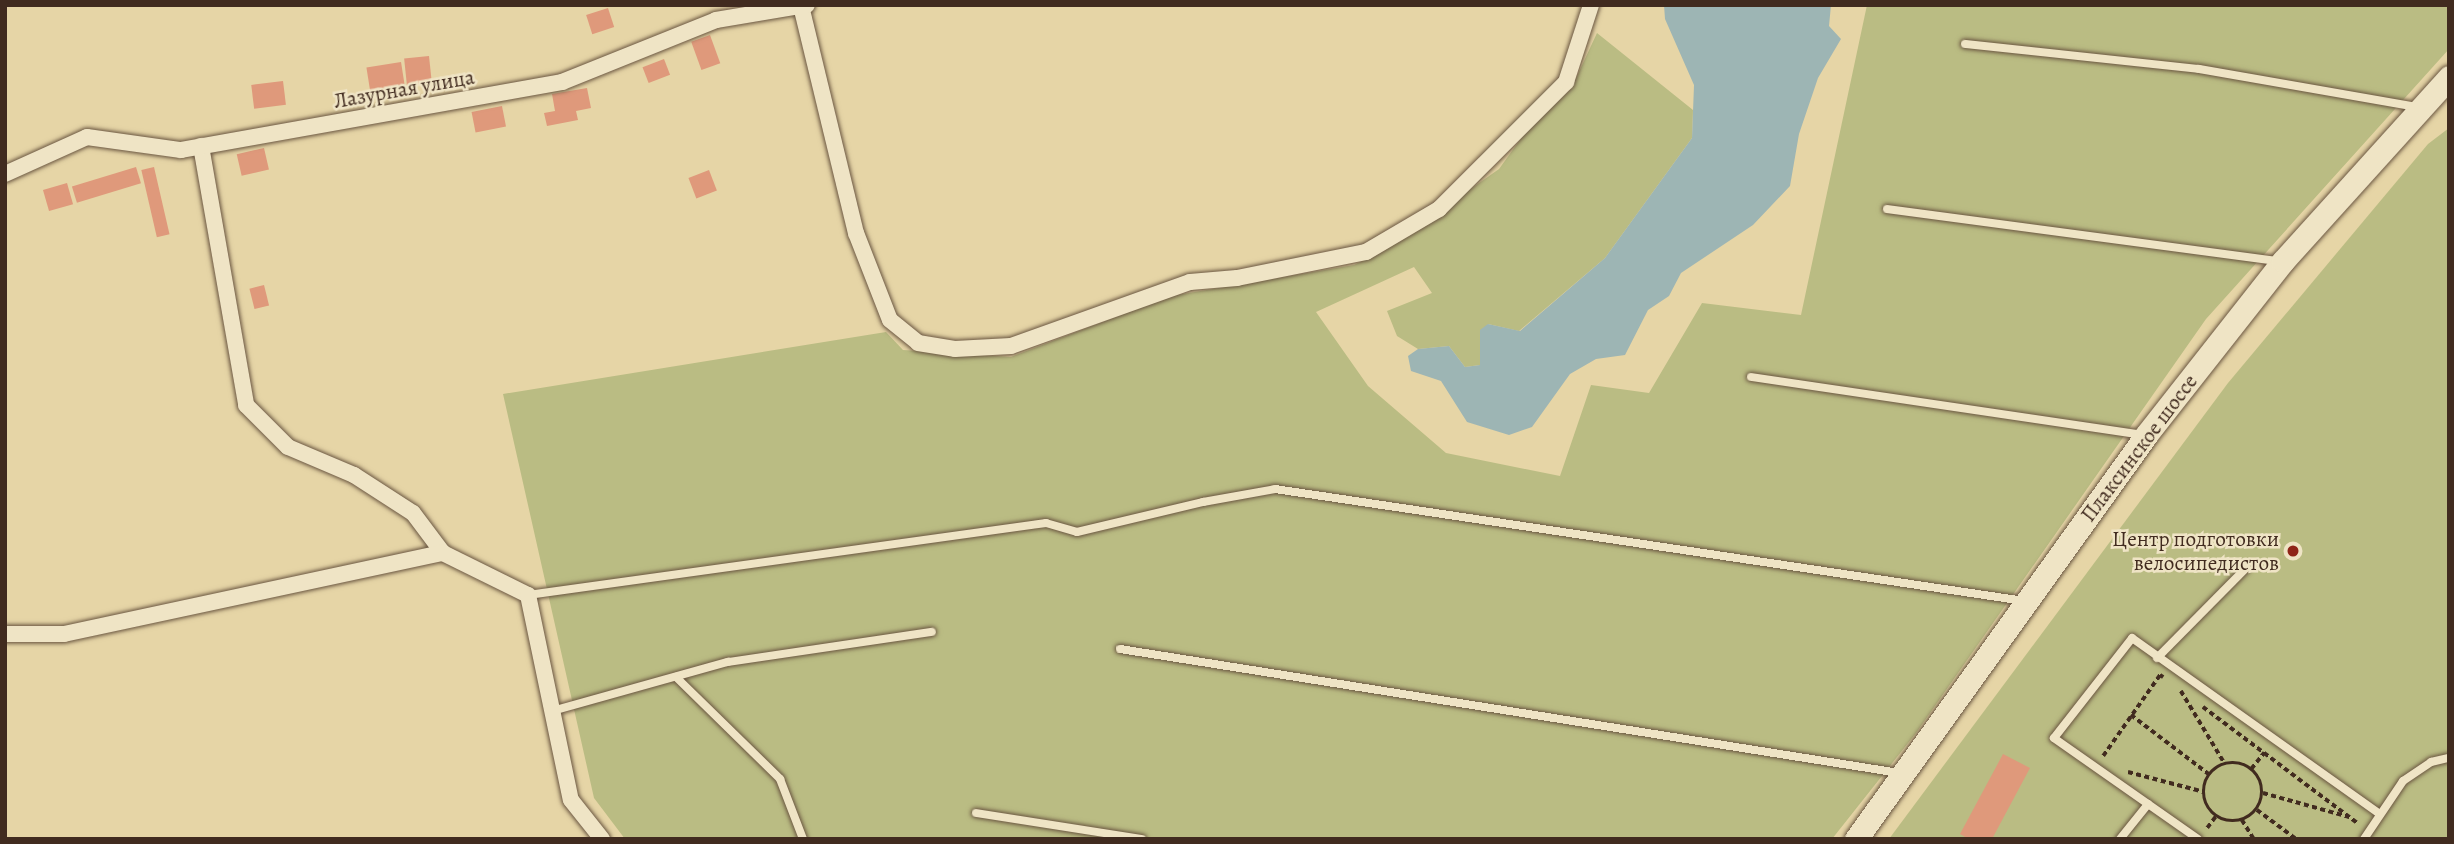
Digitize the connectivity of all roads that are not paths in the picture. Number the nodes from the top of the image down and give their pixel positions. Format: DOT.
graph roads {
  1 [pos="1591,5"];
  2 [pos="804,6"];
  3 [pos="1965,44"];
  4 [pos="2449,77"];
  5 [pos="2421,108"];
  6 [pos="201,146"];
  7 [pos="5,174"];
  8 [pos="1887,209"];
  9 [pos="2283,261"];
  10 [pos="1751,377"];
  11 [pos="2146,435"];
  12 [pos="443,553"];
  13 [pos="2246,568"];
  14 [pos="528,595"];
  15 [pos="2028,601"];
  16 [pos="932,632"];
  17 [pos="5,634"];
  18 [pos="1120,649"];
  19 [pos="2157,658"];
  20 [pos="676,677"];
  21 [pos="552,711"];
  22 [pos="2449,758"];
  23 [pos="1905,774"];
  24 [pos="2148,804"];
  25 [pos="976,813"];
  26 [pos="2381,814"];
  27 [pos="1863,834"];
  28 [pos="602,839"];
  29 [pos="803,839"];
  30 [pos="1142,839"];
  31 [pos="2120,839"];
  32 [pos="2198,839"];
  33 [pos="2364,839"];
  1 -- 2 [label="street"];
  2 -- 6 [label="street, Лазурная улица"];
  3 -- 5 [label="lane"];
  4 -- 5 [label="main road, Плаксинское шоссе"];
  5 -- 9 [label="main road, Плаксинское шоссе"];
  6 -- 7 [label="street, Лазурная улица"];
  6 -- 12 [label="street"];
  8 -- 9 [label="lane"];
  9 -- 11 [label="main road, Плаксинское шоссе"];
  10 -- 11 [label="lane"];
  11 -- 15 [label="main road, Плаксинское шоссе"];
  12 -- 14 [label="street"];
  12 -- 17 [label="street"];
  13 -- 19 [label="lane"];
  14 -- 15 [label="lane"];
  14 -- 21 [label="street"];
  15 -- 23 [label="main road, Плаксинское шоссе"];
  16 -- 20 [label="lane"];
  18 -- 23 [label="lane"];
  19 -- 24 [label="lane"];
  19 -- 26 [label="lane"];
  20 -- 21 [label="lane"];
  20 -- 29 [label="lane"];
  21 -- 28 [label="street"];
  22 -- 26 [label="lane"];
  23 -- 27 [label="main road, Плаксинское шоссе"];
  24 -- 31 [label="lane"];
  24 -- 32 [label="lane"];
  25 -- 30 [label="lane"];
  26 -- 33 [label="lane"];
}
